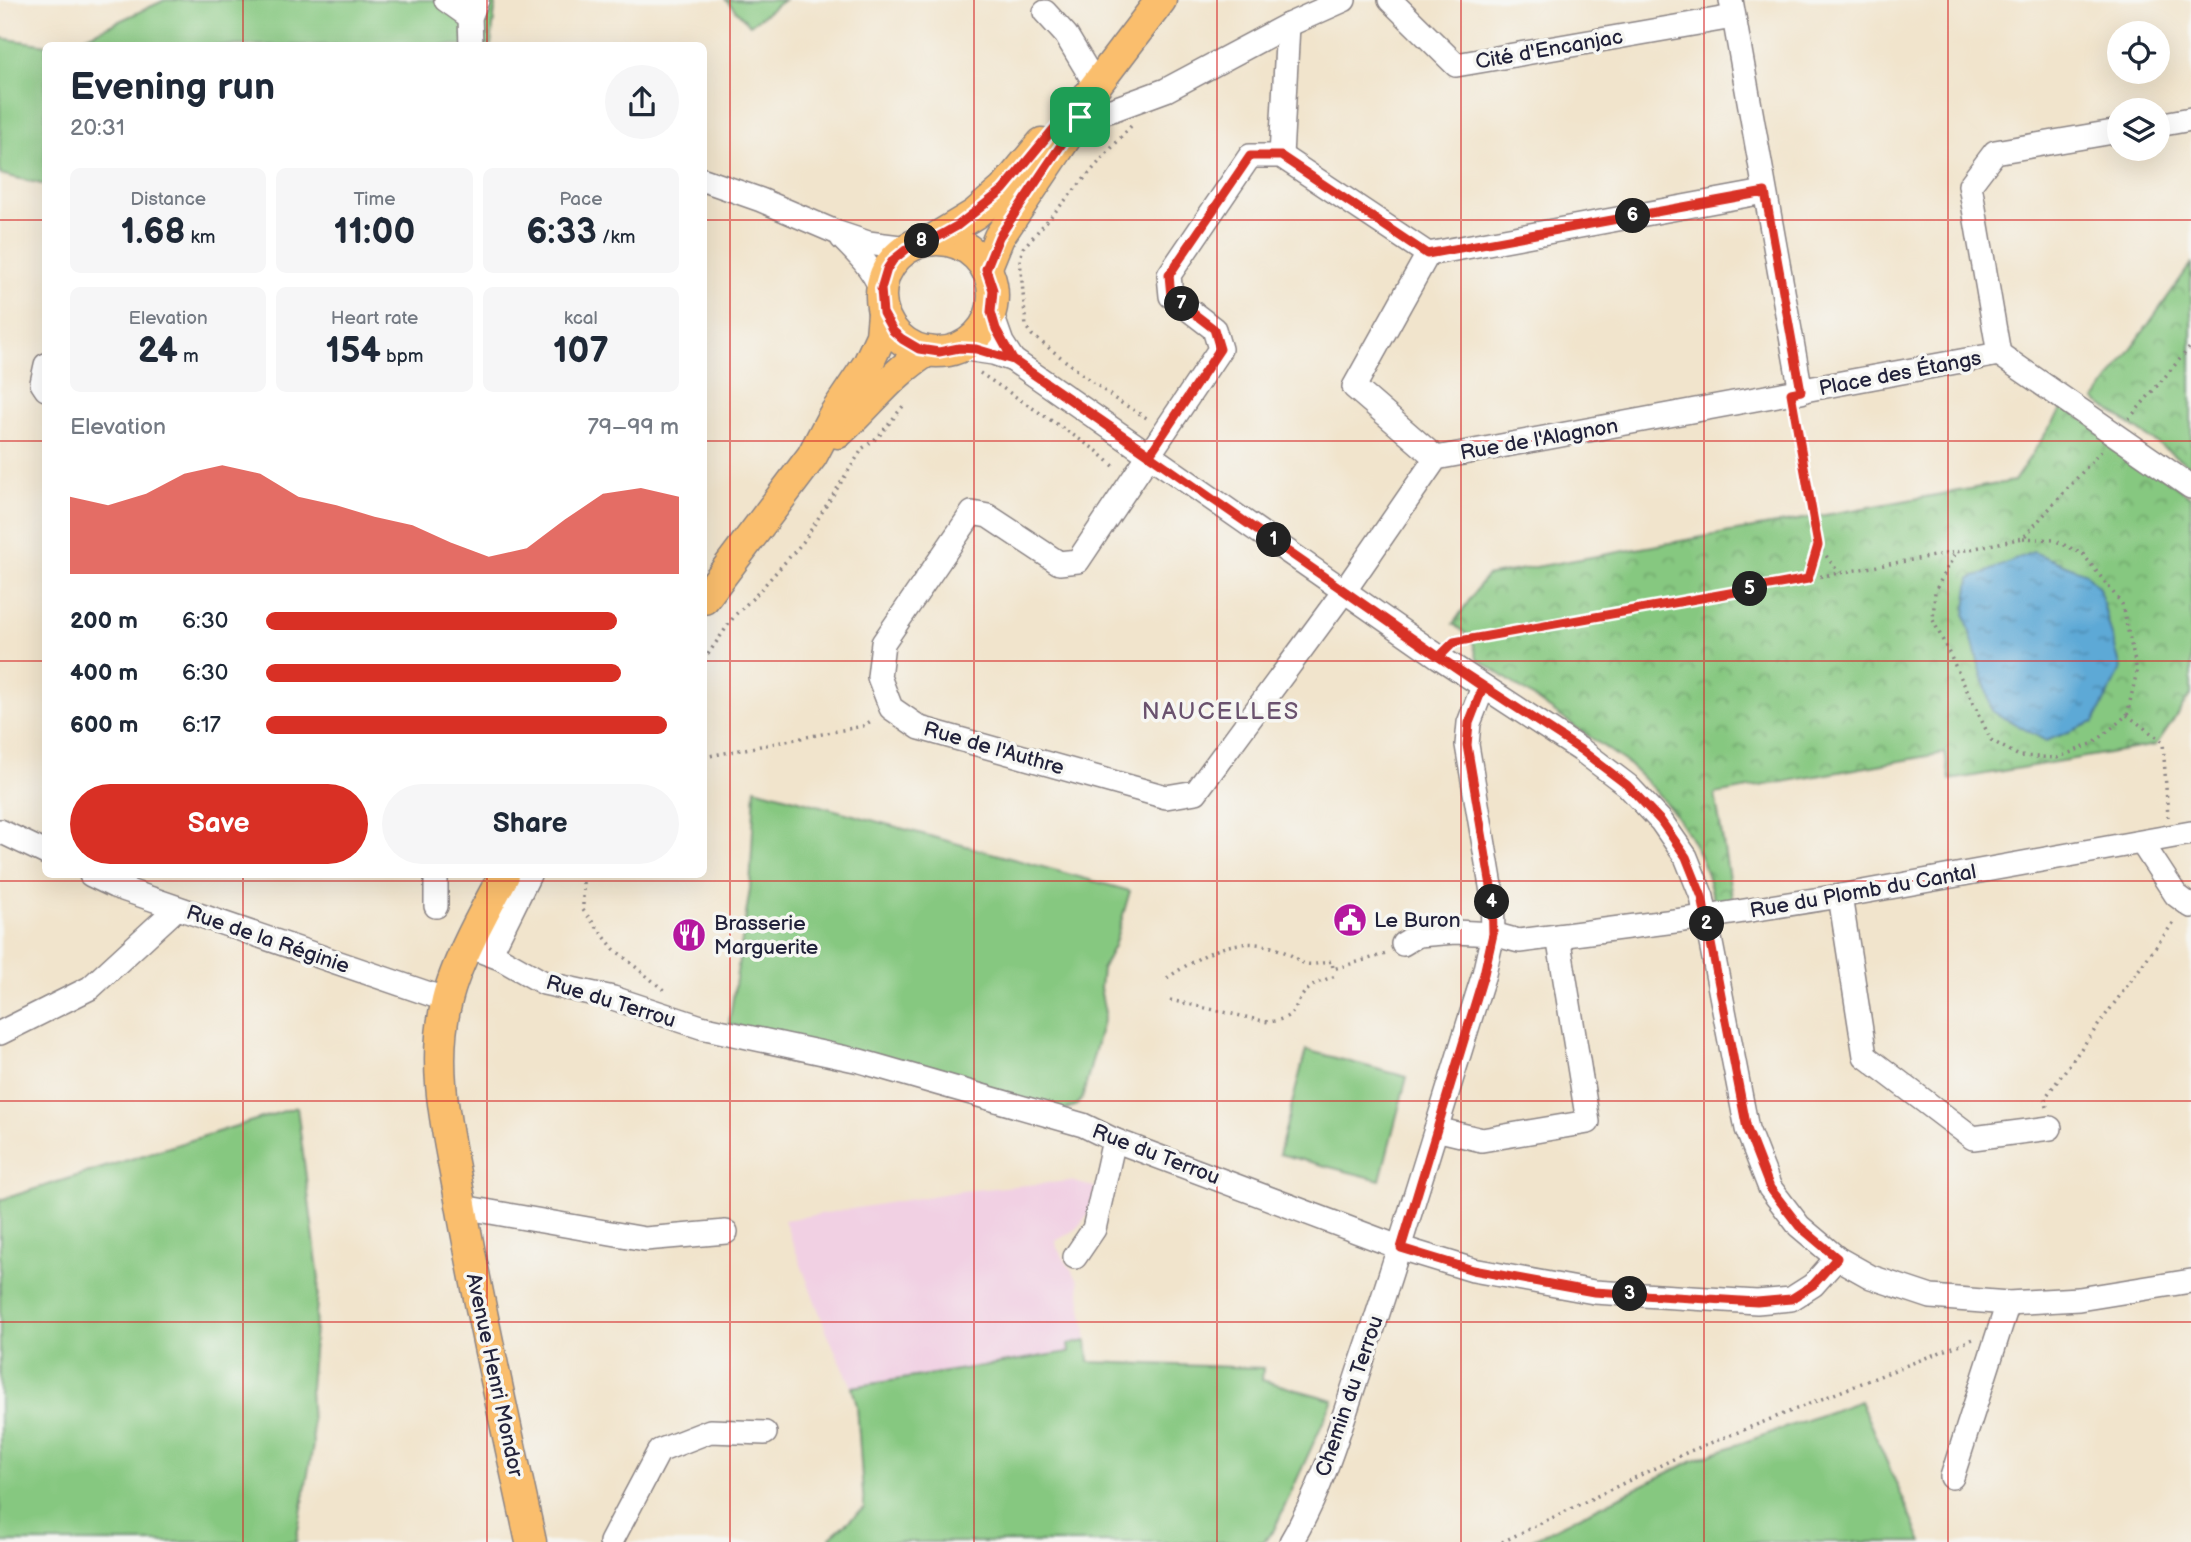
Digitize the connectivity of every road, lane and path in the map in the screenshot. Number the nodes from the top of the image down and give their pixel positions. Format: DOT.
graph roads {
  1 [pos="446,0"];
  2 [pos="1161,0"];
  3 [pos="1344,0"];
  4 [pos="1390,0"];
  5 [pos="473,8"];
  6 [pos="1732,9"];
  7 [pos="1045,12"];
  8 [pos="1288,25"];
  9 [pos="471,42"];
  10 [pos="1090,93"];
  11 [pos="2191,119"];
  12 [pos="1140,121"];
  13 [pos="2170,123"];
  14 [pos="2107,133"];
  15 [pos="1281,156"];
  16 [pos="707,181"];
  17 [pos="1765,192"];
  18 [pos="838,233"];
  19 [pos="920,244"];
  20 [pos="1427,254"];
  21 [pos="986,269"];
  22 [pos="882,301"];
  23 [pos="991,312"];
  24 [pos="959,348"];
  25 [pos="928,351"];
  26 [pos="1999,354"];
  27 [pos="1013,360"];
  28 [pos="978,372"];
  29 [pos="1796,392"];
  30 [pos="907,401"];
  31 [pos="1167,429"];
  32 [pos="1150,454"];
  33 [pos="812,456"];
  34 [pos="1436,458"];
  35 [pos="1134,478"];
  36 [pos="2191,487"];
  37 [pos="1818,545"];
  38 [pos="1956,552"];
  39 [pos="1839,573"];
  40 [pos="1808,579"];
  41 [pos="1345,590"];
  42 [pos="707,595"];
  43 [pos="707,656"];
  44 [pos="1439,657"];
  45 [pos="1483,687"];
  46 [pos="891,708"];
  47 [pos="2127,715"];
  48 [pos="707,756"];
  49 [pos="0,831"];
  50 [pos="2180,835"];
  51 [pos="2142,844"];
  52 [pos="42,851"];
  53 [pos="97,878"];
  54 [pos="436,878"];
  55 [pos="502,878"];
  56 [pos="527,878"];
  57 [pos="583,878"];
  58 [pos="1840,896"];
  59 [pos="2189,905"];
  60 [pos="436,906"];
  61 [pos="177,908"];
  62 [pos="1706,917"];
  63 [pos="1493,934"];
  64 [pos="1558,936"];
  65 [pos="1402,944"];
  66 [pos="479,950"];
  67 [pos="1336,976"];
  68 [pos="1167,978"];
  69 [pos="668,994"];
  70 [pos="447,1000"];
  71 [pos="1170,1000"];
  72 [pos="0,1033"];
  73 [pos="2050,1128"];
  74 [pos="1436,1129"];
  75 [pos="1114,1140"];
  76 [pos="461,1207"];
  77 [pos="726,1232"];
  78 [pos="1401,1248"];
  79 [pos="1075,1257"];
  80 [pos="1837,1258"];
  81 [pos="2191,1281"];
  82 [pos="2008,1303"];
  83 [pos="2000,1328"];
  84 [pos="765,1433"];
  85 [pos="1952,1476"];
  86 [pos="531,1542"];
  87 [pos="611,1542"];
  88 [pos="1291,1542"];
  89 [pos="1502,1542"];
  1 -- 5 [label="street"];
  2 -- 10 [label="main road"];
  3 -- 8 [label="street"];
  4 -- 6 [label="street, Cité d'Encanjac"];
  5 -- 9 [label="street"];
  6 -- 17 [label="street"];
  7 -- 10 [label="street"];
  8 -- 10 [label="street"];
  8 -- 15 [label="street"];
  10 -- 19 [label="main road"];
  10 -- 21 [label="main road"];
  11 -- 13 [label="street"];
  12 -- 31 [label="path"];
  14 -- 26 [label="street"];
  15 -- 20 [label="street"];
  15 -- 31 [label="street"];
  16 -- 18 [label="street"];
  17 -- 20 [label="street"];
  17 -- 29 [label="street"];
  18 -- 19 [label="street"];
  18 -- 22 [label="street"];
  19 -- 21 [label="main road"];
  19 -- 22 [label="main road"];
  20 -- 34 [label="street"];
  21 -- 23 [label="main road"];
  22 -- 25 [label="main road"];
  22 -- 33 [label="main road"];
  23 -- 24 [label="main road"];
  23 -- 27 [label="street"];
  24 -- 25 [label="main road"];
  24 -- 27 [label="street"];
  25 -- 33 [label="main road"];
  26 -- 29 [label="street, Place des Étangs"];
  26 -- 36 [label="street"];
  27 -- 32 [label="street"];
  28 -- 35 [label="path"];
  29 -- 34 [label="street, Rue de l'Alagnon"];
  29 -- 37 [label="path"];
  30 -- 43 [label="path"];
  31 -- 32 [label="street"];
  32 -- 35 [label="street"];
  32 -- 41 [label="street"];
  33 -- 42 [label="main road"];
  34 -- 41 [label="street, Rue de l'Alagnon"];
  35 -- 46 [label="street"];
  37 -- 39 [label="path"];
  37 -- 40 [label="path"];
  38 -- 39 [label="path"];
  38 -- 47 [label="path"];
  38 -- 47 [label="path"];
  39 -- 40 [label="path"];
  40 -- 44 [label="path"];
  41 -- 44 [label="street"];
  41 -- 46 [label="street, Rue de l'Authre"];
  44 -- 45 [label="street"];
  45 -- 62 [label="street"];
  45 -- 63 [label="street, Chemin du Terrou"];
  46 -- 48 [label="path"];
  47 -- 50 [label="path"];
  49 -- 52 [label="street"];
  50 -- 51 [label="street, Rue du Plomb du Cantal"];
  51 -- 58 [label="street, Rue du Plomb du Cantal"];
  51 -- 59 [label="street"];
  53 -- 61 [label="street, Rue de la Réginie"];
  54 -- 60 [label="street"];
  55 -- 66 [label="main road, Avenue Henri Mondor"];
  56 -- 66 [label="street"];
  57 -- 69 [label="path"];
  58 -- 62 [label="street, Rue du Plomb du Cantal"];
  58 -- 73 [label="street"];
  59 -- 73 [label="path"];
  61 -- 70 [label="street, Rue de la Réginie"];
  61 -- 72 [label="street"];
  62 -- 64 [label="street, Rue du Plomb du Cantal"];
  62 -- 80 [label="street"];
  63 -- 64 [label="street, Rue du Plomb du Cantal"];
  63 -- 65 [label="street, Rue du Plomb du Cantal"];
  63 -- 74 [label="street, Chemin du Terrou"];
  64 -- 74 [label="street"];
  65 -- 68 [label="path"];
  66 -- 70 [label="main road, Avenue Henri Mondor"];
  66 -- 75 [label="street, Rue du Terrou"];
  67 -- 71 [label="path"];
  70 -- 76 [label="main road, Avenue Henri Mondor"];
  74 -- 78 [label="street, Chemin du Terrou"];
  75 -- 78 [label="street, Rue du Terrou"];
  75 -- 79 [label="street"];
  76 -- 77 [label="street"];
  76 -- 86 [label="main road, Avenue Henri Mondor"];
  78 -- 80 [label="street, Rue du Terrou"];
  78 -- 88 [label="street, Chemin du Terrou"];
  80 -- 82 [label="street"];
  81 -- 82 [label="street"];
  82 -- 83 [label="street"];
  83 -- 85 [label="street"];
  83 -- 89 [label="path"];
  84 -- 87 [label="street"];
}
